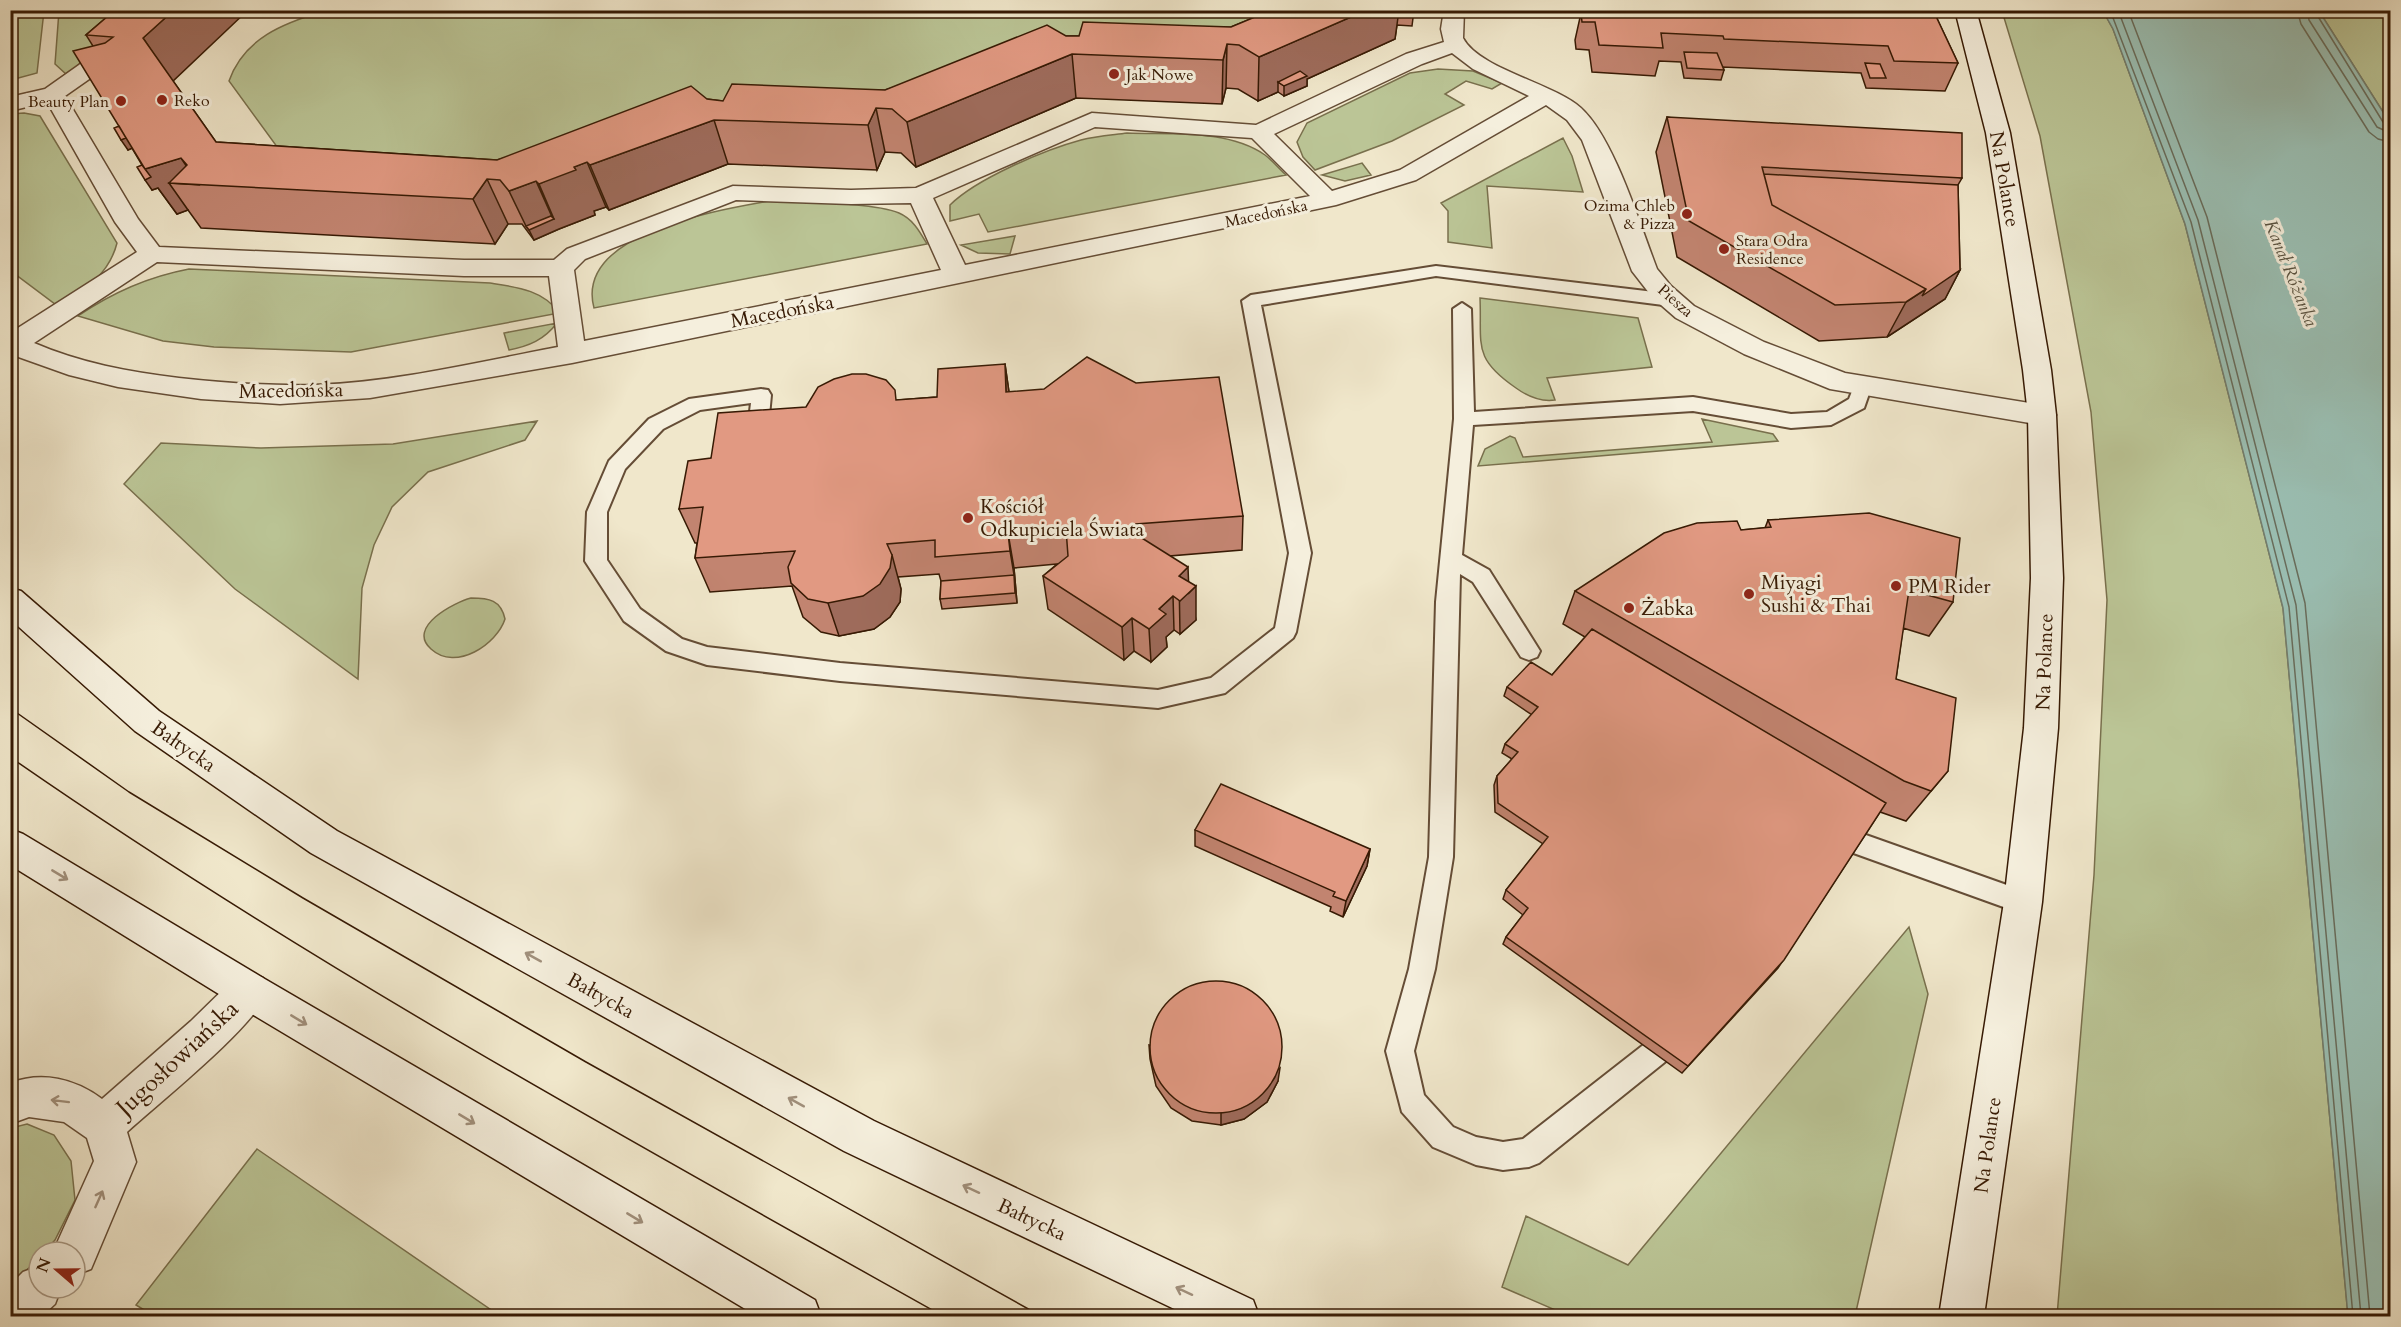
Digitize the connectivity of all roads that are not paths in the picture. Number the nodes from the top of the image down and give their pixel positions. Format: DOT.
graph roads {
  1 [pos="151,10"];
  2 [pos="1454,10"];
  3 [pos="1965,10"];
  4 [pos="1455,45"];
  5 [pos="53,94"];
  6 [pos="1545,96"];
  7 [pos="10,104"];
  8 [pos="1259,132"];
  9 [pos="920,195"];
  10 [pos="1327,200"];
  11 [pos="152,254"];
  12 [pos="561,268"];
  13 [pos="957,276"];
  14 [pos="1671,300"];
  15 [pos="1461,309"];
  16 [pos="12,344"];
  17 [pos="572,354"];
  18 [pos="1863,385"];
  19 [pos="2042,415"];
  20 [pos="1464,419"];
  21 [pos="757,437"];
  22 [pos="1451,560"];
  23 [pos="10,600"];
  24 [pos="1529,651"];
  25 [pos="10,845"];
  26 [pos="1817,852"];
  27 [pos="2023,902"];
  28 [pos="249,991"];
  29 [pos="1692,1014"];
  30 [pos="10,1104"];
  31 [pos="104,1125"];
  32 [pos="80,1240"];
  33 [pos="27,1300"];
  34 [pos="11,1317"];
  35 [pos="799,1317"];
  36 [pos="1237,1317"];
  37 [pos="1962,1317"];
  1 -- 5 [label="street"];
  2 -- 4 [label="street"];
  3 -- 19 [label="street, Na Polance"];
  4 -- 6 [label="street, Piesza"];
  4 -- 8 [label="street"];
  5 -- 7 [label="street"];
  5 -- 11 [label="street"];
  6 -- 10 [label="street, Macedońska"];
  6 -- 14 [label="street, Piesza"];
  8 -- 9 [label="street"];
  8 -- 10 [label="street, Macedońska"];
  9 -- 12 [label="street"];
  9 -- 13 [label="street"];
  10 -- 13 [label="street, Macedońska"];
  11 -- 12 [label="street"];
  11 -- 16 [label="street, Macedońska"];
  12 -- 17 [label="street"];
  13 -- 17 [label="street, Macedońska"];
  14 -- 18 [label="street, Piesza"];
  14 -- 21 [label="lane"];
  15 -- 20 [label="lane"];
  16 -- 17 [label="street, Macedońska"];
  18 -- 19 [label="street, Piesza"];
  18 -- 20 [label="lane"];
  19 -- 27 [label="street, Na Polance"];
  20 -- 22 [label="lane"];
  22 -- 24 [label="lane"];
  22 -- 29 [label="lane"];
  36 -- 23 [label="street, Bałtycka, one-way"];
  25 -- 28 [label="street, one-way"];
  26 -- 27 [label="lane"];
  27 -- 37 [label="street, Na Polance"];
  28 -- 31 [label="street, Jugosłowiańska"];
  28 -- 35 [label="street, one-way"];
  31 -- 30 [label="street, Jugosłowiańska, one-way"];
  32 -- 31 [label="street, Jugosłowiańska, one-way"];
  33 -- 34 [label="street"];
}
